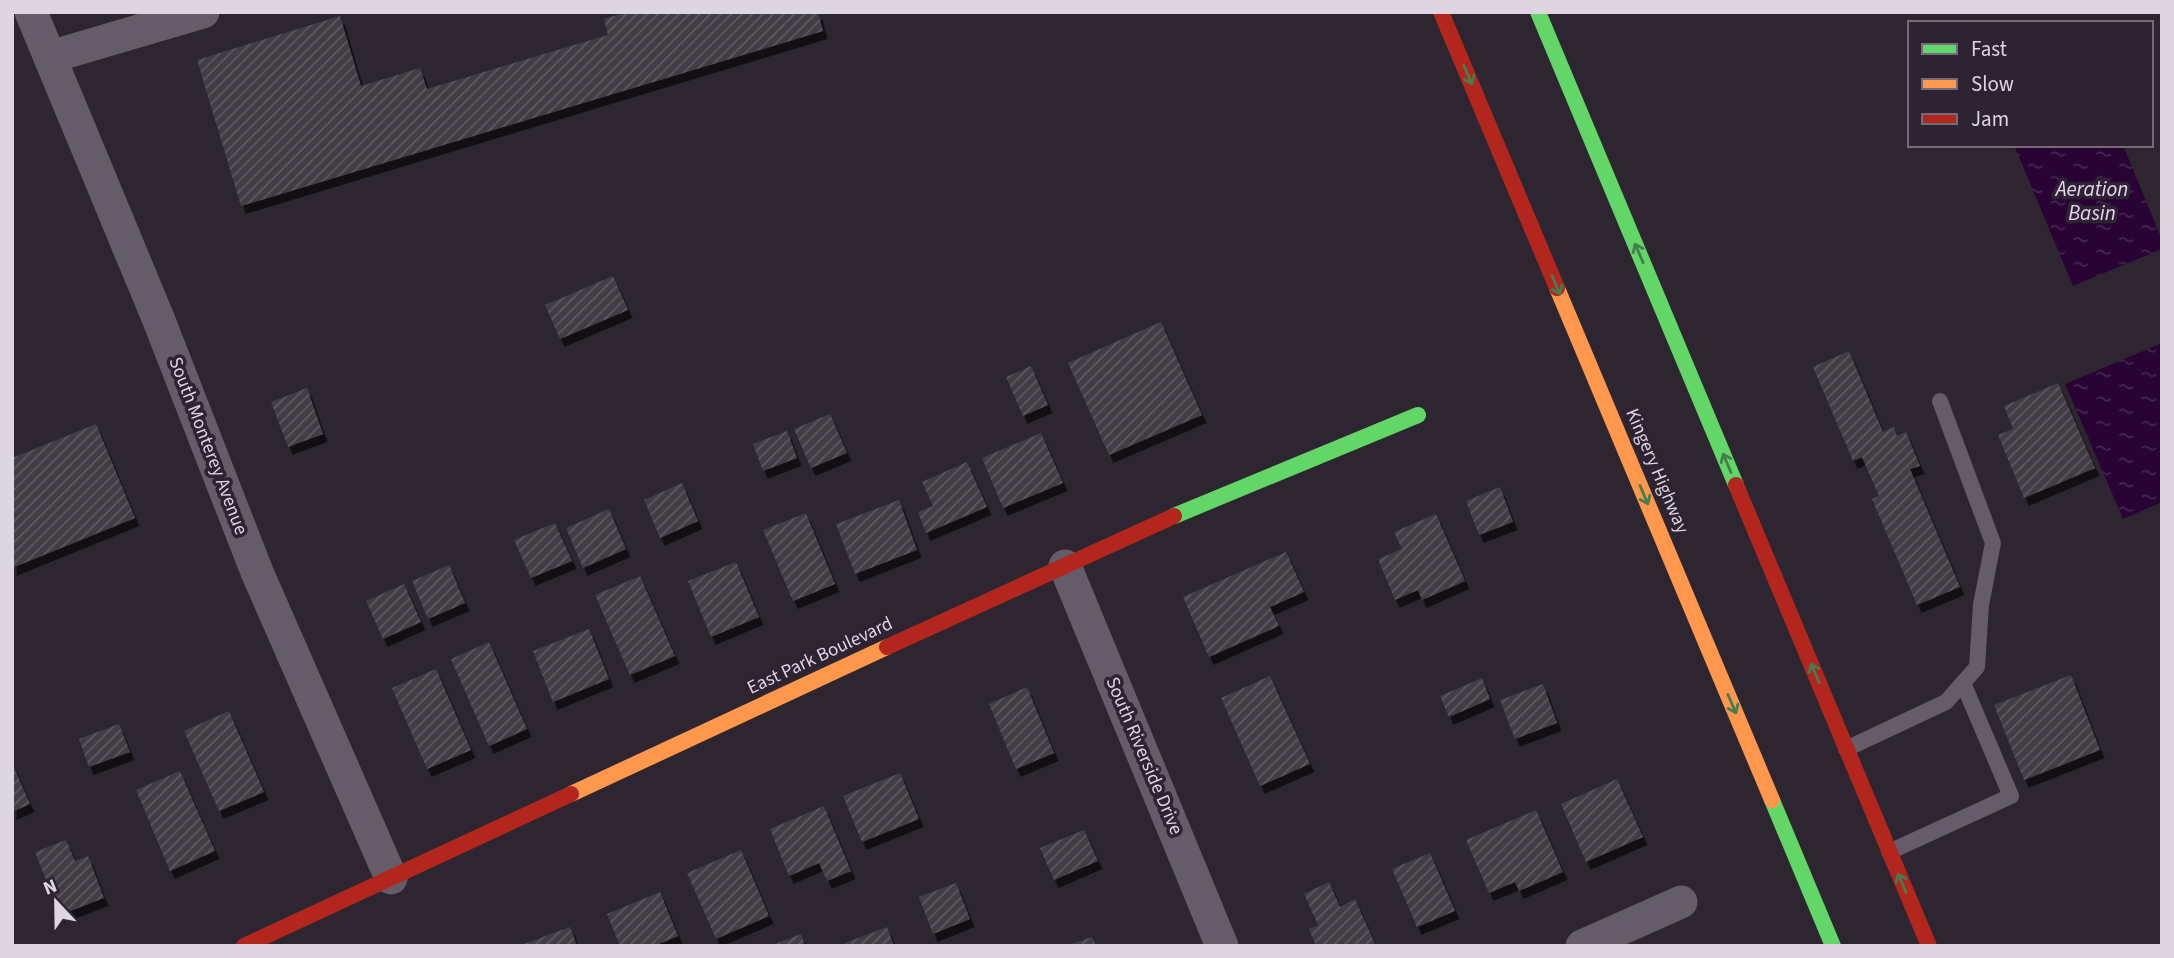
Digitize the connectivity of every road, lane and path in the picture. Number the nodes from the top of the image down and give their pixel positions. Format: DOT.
graph roads {
  1 [pos="32,12"];
  2 [pos="203,12"];
  3 [pos="1441,12"];
  4 [pos="1538,12"];
  5 [pos="50,57"];
  6 [pos="1940,401"];
  7 [pos="1418,415"];
  8 [pos="1065,566"];
  9 [pos="1963,683"];
  10 [pos="1846,749"];
  11 [pos="1889,852"];
  12 [pos="391,878"];
  13 [pos="1681,902"];
  14 [pos="244,946"];
  15 [pos="1223,946"];
  16 [pos="1581,946"];
  17 [pos="1833,946"];
  18 [pos="1929,946"];
  1 -- 5 [label="street, South Monterey Avenue"];
  2 -- 5 [label="street"];
  3 -- 17 [label="main road, Kingery Highway, one-way"];
  10 -- 4 [label="main road, one-way"];
  5 -- 12 [label="street, South Monterey Avenue"];
  6 -- 9 [label="lane"];
  7 -- 8 [label="main road, East Park Boulevard"];
  8 -- 12 [label="main road, East Park Boulevard"];
  8 -- 15 [label="street, South Riverside Drive"];
  9 -- 10 [label="lane"];
  9 -- 11 [label="lane"];
  10 -- 11 [label="main road"];
  18 -- 11 [label="main road, one-way"];
  12 -- 14 [label="main road, East Park Boulevard"];
  13 -- 16 [label="street"];
}
